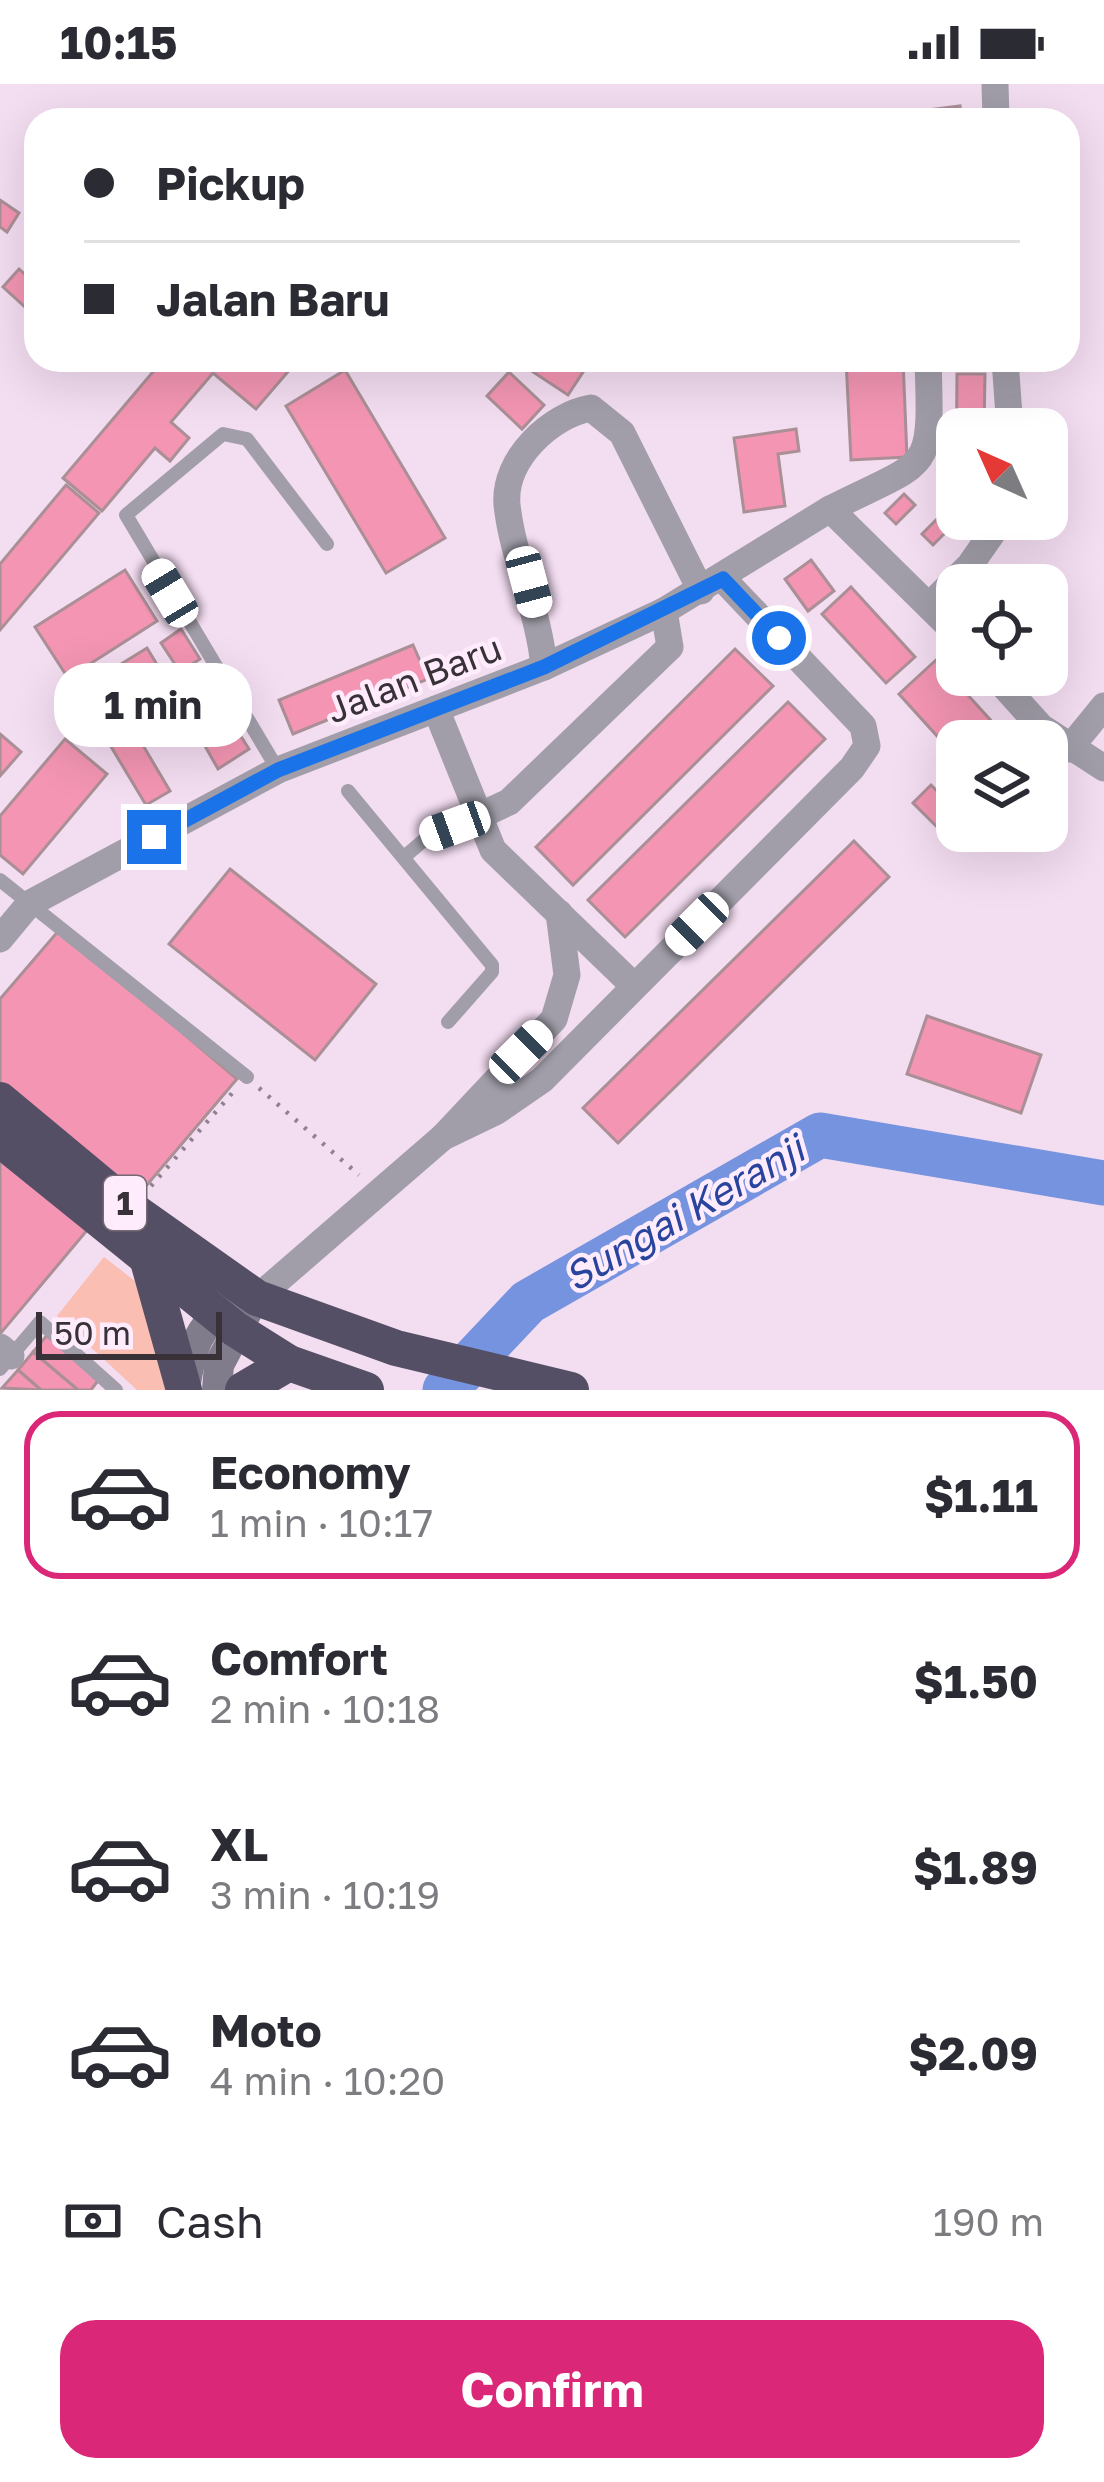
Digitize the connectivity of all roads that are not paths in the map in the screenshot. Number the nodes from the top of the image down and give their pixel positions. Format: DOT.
graph roads {
  1 [pos="928,372"];
  2 [pos="1006,372"];
  3 [pos="1008,408"];
  4 [pos="830,509"];
  5 [pos="987,540"];
  6 [pos="326,544"];
  7 [pos="712,585"];
  8 [pos="930,604"];
  9 [pos="664,611"];
  10 [pos="936,611"];
  11 [pos="544,667"];
  12 [pos="1015,696"];
  13 [pos="1104,706"];
  14 [pos="436,709"];
  15 [pos="1069,749"];
  16 [pos="1104,768"];
  17 [pos="278,770"];
  18 [pos="348,790"];
  19 [pos="479,816"];
  20 [pos="404,857"];
  21 [pos="0,880"];
  22 [pos="29,904"];
  23 [pos="559,914"];
  24 [pos="0,939"];
  25 [pos="634,986"];
  26 [pos="448,1022"];
  27 [pos="247,1077"];
  28 [pos="0,1100"];
  29 [pos="443,1137"];
  30 [pos="0,1139"];
  31 [pos="148,1261"];
  32 [pos="257,1298"];
  33 [pos="225,1321"];
  34 [pos="4,1357"];
  35 [pos="290,1363"];
  36 [pos="116,1390"];
  37 [pos="185,1390"];
  38 [pos="217,1390"];
  39 [pos="243,1390"];
  40 [pos="366,1390"];
  41 [pos="571,1390"];
  1 -- 4 [label="street, Jalan Baru"];
  2 -- 3 [label="street"];
  4 -- 7 [label="street, Jalan Baru"];
  4 -- 8 [label="street"];
  5 -- 8 [label="street"];
  6 -- 17 [label="lane"];
  7 -- 9 [label="street, Jalan Baru"];
  7 -- 11 [label="street"];
  7 -- 25 [label="street"];
  8 -- 10 [label="street"];
  9 -- 11 [label="street, Jalan Baru"];
  9 -- 19 [label="street"];
  11 -- 14 [label="street, Jalan Baru"];
  12 -- 15 [label="street"];
  13 -- 15 [label="street"];
  14 -- 17 [label="street, Jalan Baru"];
  14 -- 19 [label="street"];
  15 -- 16 [label="street"];
  17 -- 22 [label="street, Jalan Baru"];
  18 -- 20 [label="lane"];
  19 -- 20 [label="lane"];
  19 -- 23 [label="street"];
  20 -- 26 [label="lane"];
  21 -- 22 [label="lane"];
  22 -- 24 [label="street, Jalan Baru"];
  22 -- 27 [label="lane"];
  23 -- 25 [label="street"];
  23 -- 29 [label="street"];
  25 -- 29 [label="street"];
  28 -- 32 [label="highway, 1"];
  29 -- 32 [label="street"];
  30 -- 31 [label="highway, 1"];
  31 -- 33 [label="highway, 1"];
  31 -- 37 [label="highway"];
  32 -- 33 [label="street"];
  32 -- 41 [label="highway, 1"];
  33 -- 35 [label="highway, 1"];
  33 -- 37 [label="street"];
  33 -- 38 [label="street"];
  34 -- 36 [label="lane"];
  35 -- 39 [label="highway"];
  35 -- 40 [label="highway, 1"];
}
